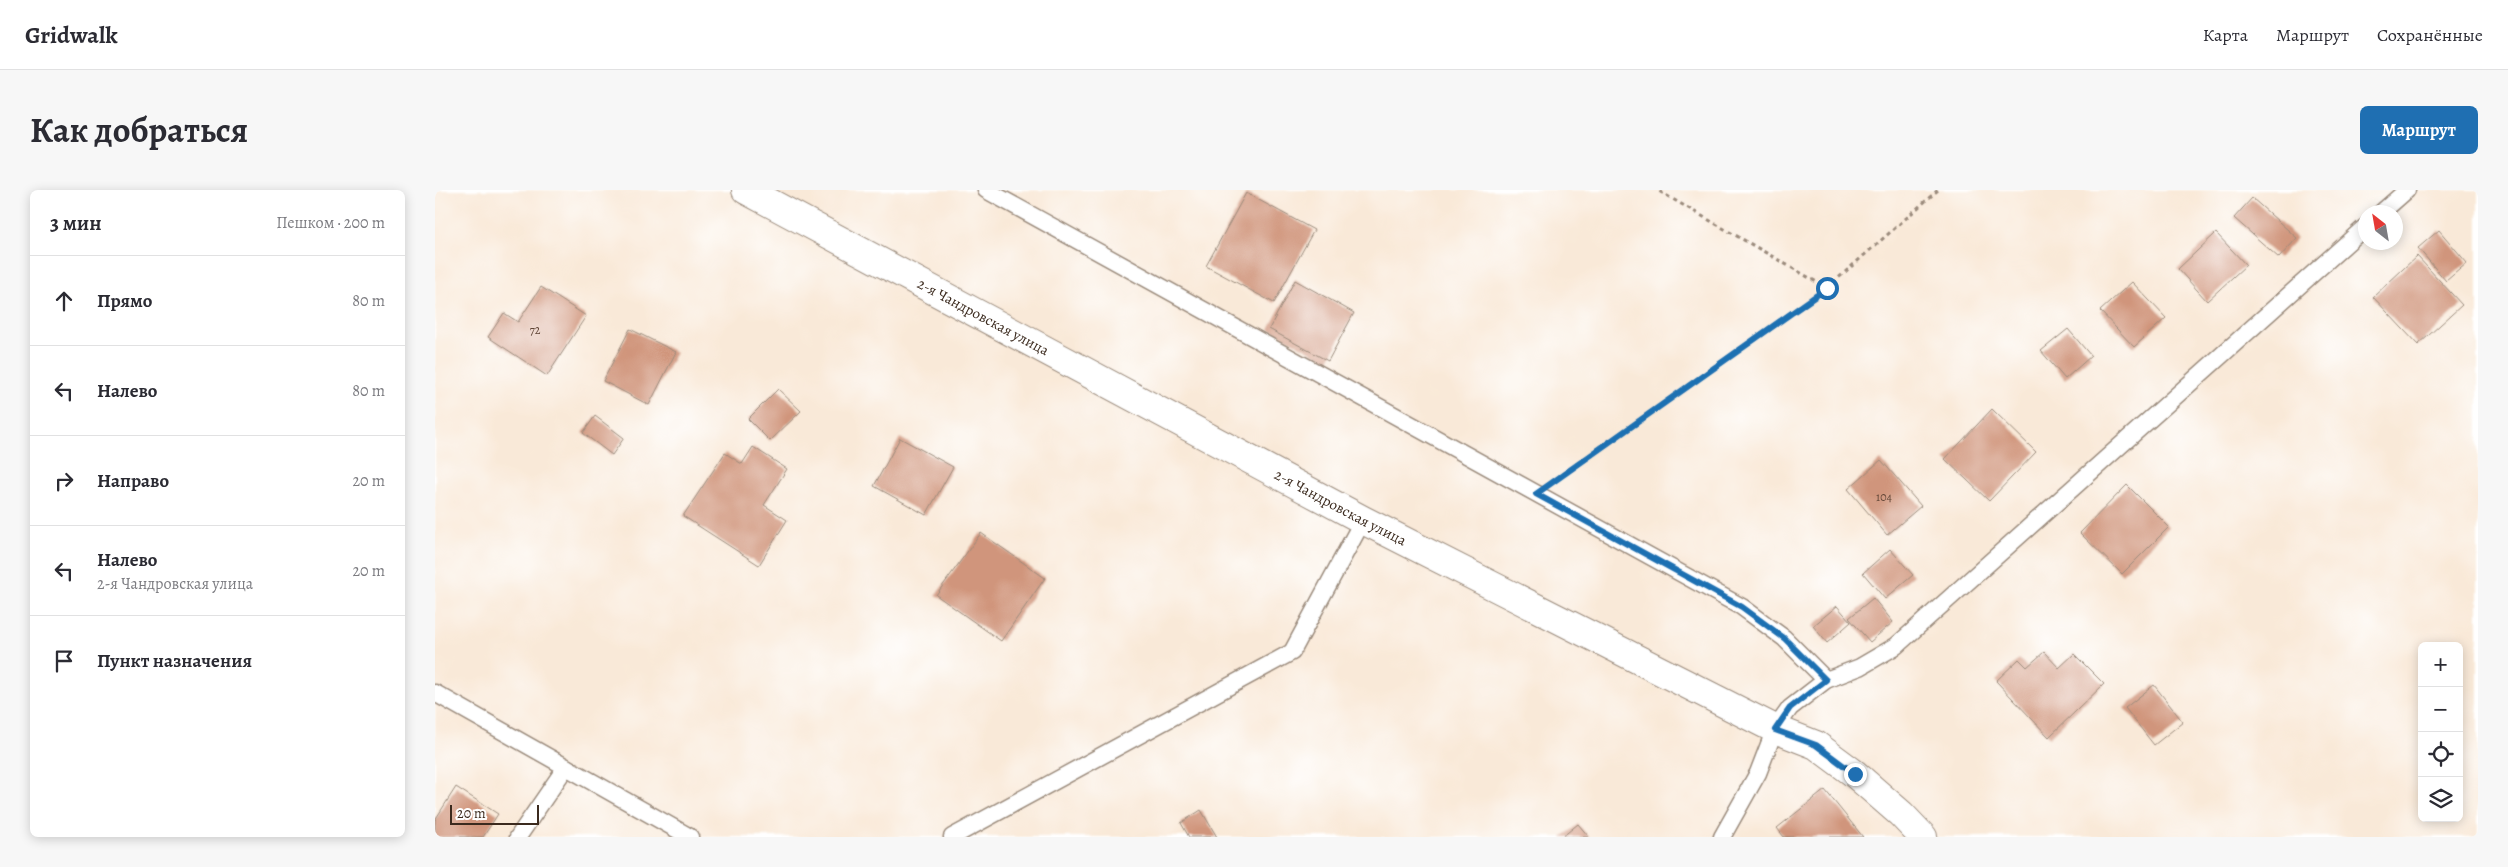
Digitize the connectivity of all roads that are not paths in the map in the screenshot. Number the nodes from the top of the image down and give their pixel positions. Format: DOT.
graph roads {
  1 [pos="746,190"];
  2 [pos="986,190"];
  3 [pos="2407,190"];
  4 [pos="2389,205"];
  5 [pos="2358,233"];
  6 [pos="1363,520"];
  7 [pos="1826,680"];
  8 [pos="435,692"];
  9 [pos="1775,730"];
  10 [pos="566,767"];
  11 [pos="518,837"];
  12 [pos="690,837"];
  13 [pos="952,837"];
  14 [pos="1721,837"];
  15 [pos="1923,837"];
  1 -- 6 [label="street, 2-я Чандровская улица"];
  2 -- 7 [label="lane"];
  3 -- 4 [label="lane"];
  5 -- 7 [label="lane"];
  6 -- 9 [label="street, 2-я Чандровская улица"];
  6 -- 13 [label="lane"];
  7 -- 9 [label="lane"];
  8 -- 10 [label="lane"];
  9 -- 14 [label="lane"];
  9 -- 15 [label="street, 2-я Чандровская улица"];
  10 -- 11 [label="lane"];
  10 -- 12 [label="lane"];
}
